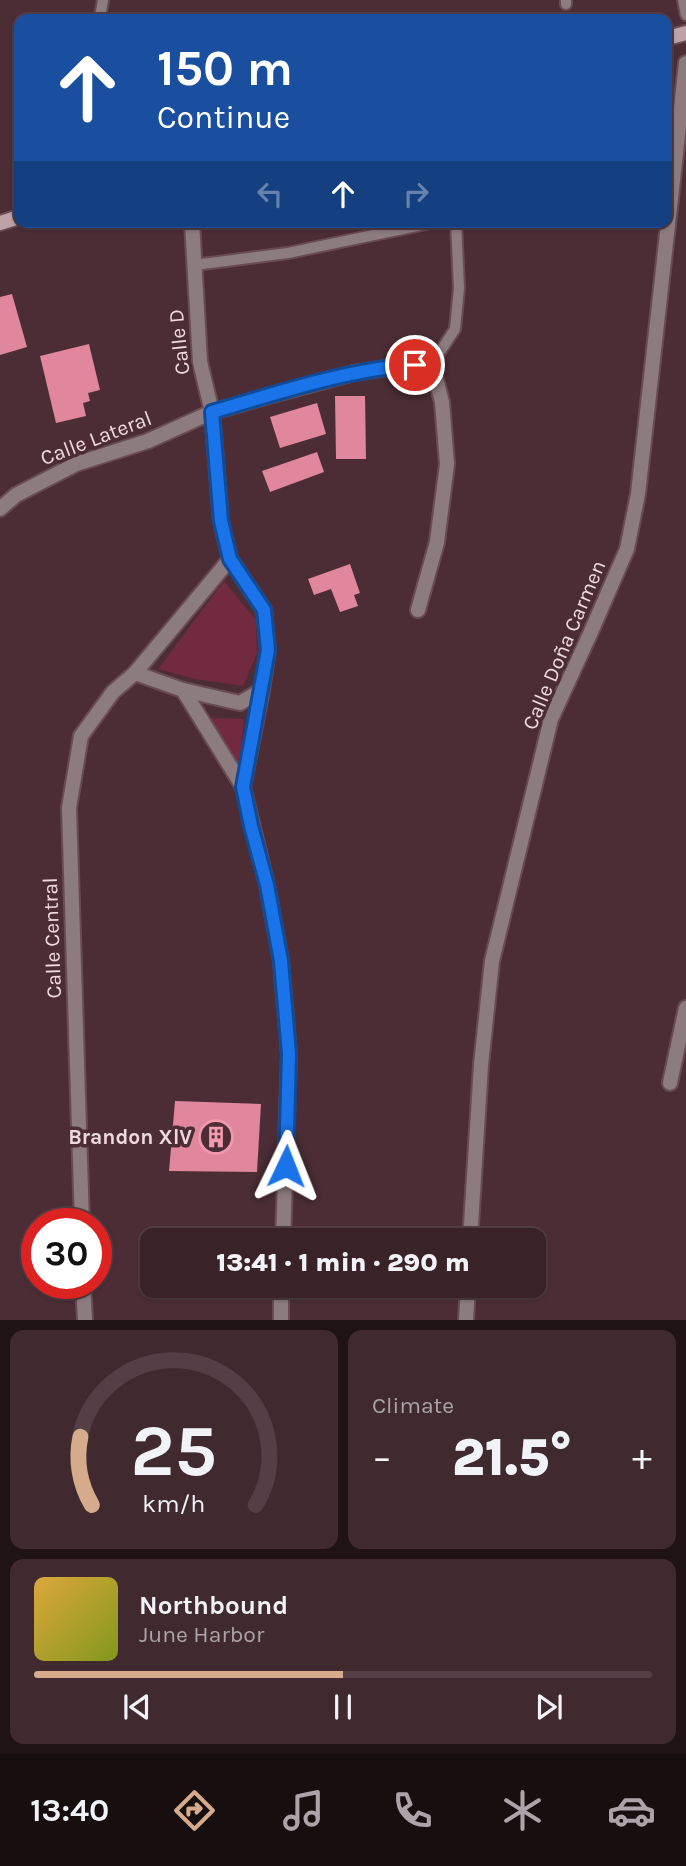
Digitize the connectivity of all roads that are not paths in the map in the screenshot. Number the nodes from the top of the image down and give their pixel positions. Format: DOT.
graph roads {
  1 [pos="683,0"];
  2 [pos="686,15"];
  3 [pos="686,62"];
  4 [pos="672,193"];
  5 [pos="192,228"];
  6 [pos="407,228"];
  7 [pos="456,228"];
  8 [pos="668,228"];
  9 [pos="194,265"];
  10 [pos="432,364"];
  11 [pos="212,412"];
  12 [pos="0,509"];
  13 [pos="230,559"];
  14 [pos="418,610"];
  15 [pos="135,673"];
  16 [pos="262,690"];
  17 [pos="183,691"];
  18 [pos="243,787"];
  19 [pos="686,1009"];
  20 [pos="670,1083"];
  21 [pos="82,1208"];
  22 [pos="283,1228"];
  23 [pos="471,1228"];
  24 [pos="281,1298"];
  25 [pos="467,1298"];
  26 [pos="84,1299"];
  27 [pos="85,1320"];
  28 [pos="281,1320"];
  29 [pos="466,1320"];
  1 -- 2 [label="lane"];
  3 -- 4 [label="street, Calle Doña Carmen"];
  5 -- 9 [label="street, Calle D"];
  6 -- 9 [label="lane"];
  7 -- 10 [label="lane"];
  8 -- 23 [label="street, Calle Doña Carmen"];
  9 -- 11 [label="street, Calle D"];
  10 -- 11 [label="street, Calle Lateral"];
  10 -- 14 [label="street"];
  11 -- 12 [label="street, Calle Lateral"];
  11 -- 13 [label="street, Calle D"];
  13 -- 15 [label="street"];
  13 -- 16 [label="street"];
  15 -- 17 [label="street"];
  15 -- 21 [label="street, Calle Central"];
  16 -- 17 [label="street"];
  16 -- 18 [label="street"];
  17 -- 18 [label="street"];
  18 -- 22 [label="street"];
  19 -- 20 [label="street"];
  24 -- 28 [label="street"];
  25 -- 29 [label="street"];
  26 -- 27 [label="street"];
}
